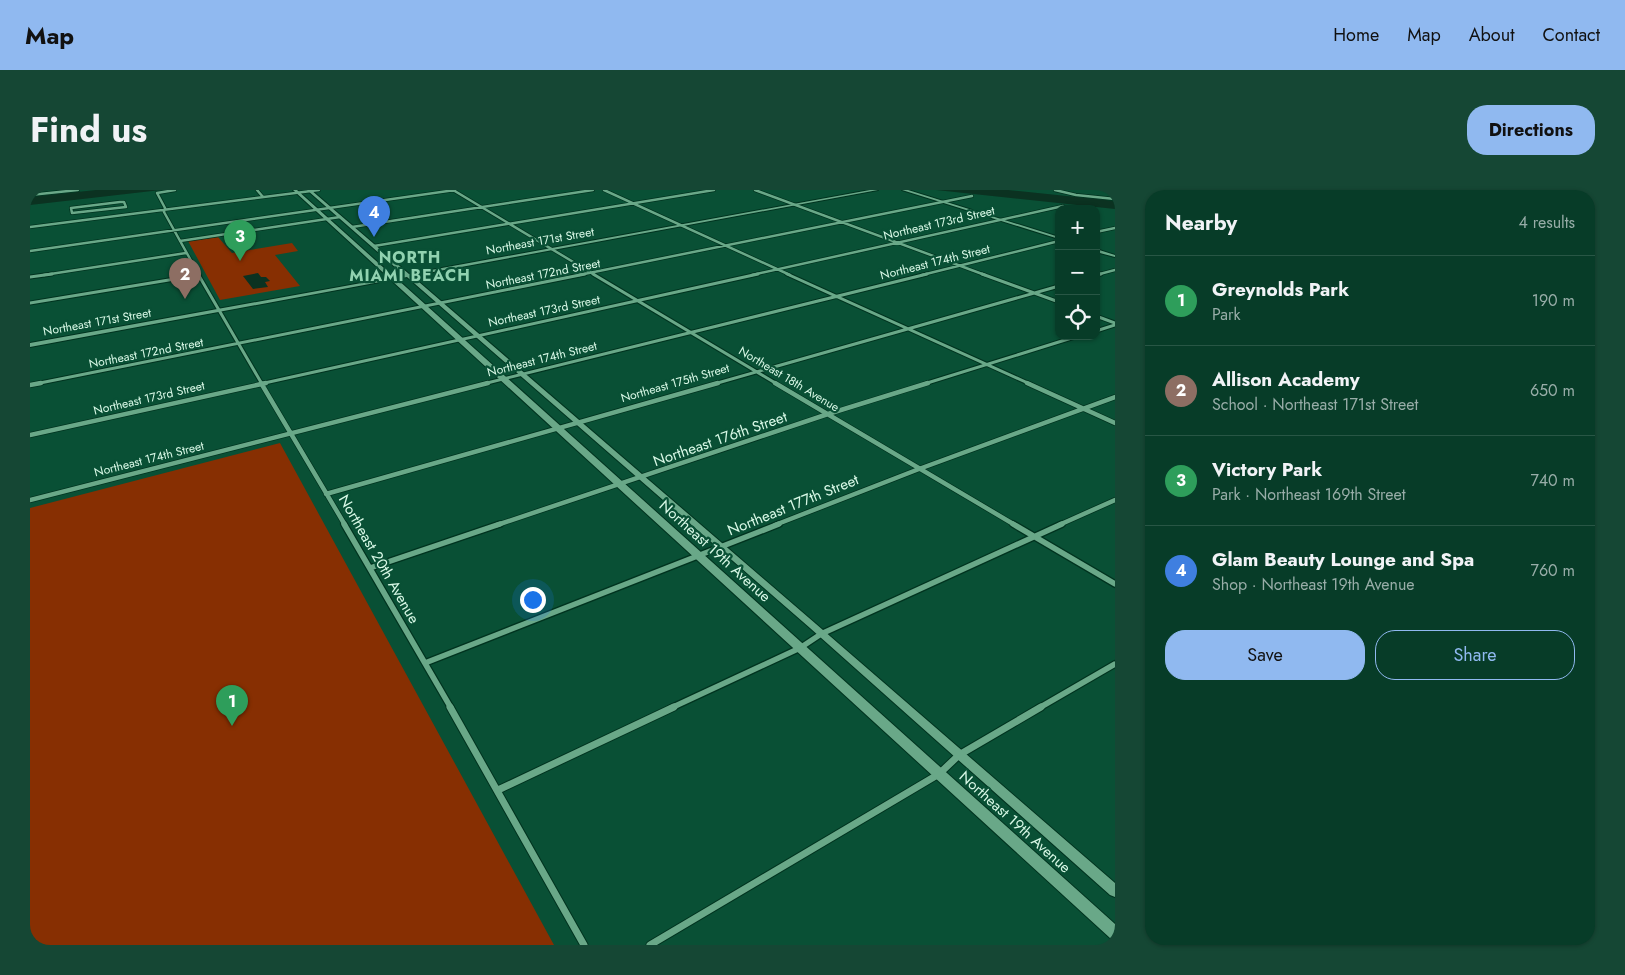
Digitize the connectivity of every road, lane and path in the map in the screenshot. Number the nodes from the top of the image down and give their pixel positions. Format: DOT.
graph roads {
  1 [pos="78,190"];
  2 [pos="175,190"];
  3 [pos="257,190"];
  4 [pos="319,190"];
  5 [pos="454,190"];
  6 [pos="593,190"];
  7 [pos="604,190"];
  8 [pos="714,190"];
  9 [pos="754,190"];
  10 [pos="853,190"];
  11 [pos="876,190"];
  12 [pos="904,190"];
  13 [pos="1055,190"];
  14 [pos="296,191"];
  15 [pos="309,191"];
  16 [pos="1115,194"];
  17 [pos="30,195"];
  18 [pos="972,196"];
  19 [pos="263,197"];
  20 [pos="1102,197"];
  21 [pos="1115,199"];
  22 [pos="786,202"];
  23 [pos="942,202"];
  24 [pos="633,203"];
  25 [pos="794,205"];
  26 [pos="482,207"];
  27 [pos="330,208"];
  28 [pos="1055,208"];
  29 [pos="165,210"];
  30 [pos="316,210"];
  31 [pos="98,211"];
  32 [pos="340,217"];
  33 [pos="102,218"];
  34 [pos="327,219"];
  35 [pos="1000,220"];
  36 [pos="675,222"];
  37 [pos="842,223"];
  38 [pos="509,224"];
  39 [pos="682,225"];
  40 [pos="30,227"];
  41 [pos="352,227"];
  42 [pos="1115,228"];
  43 [pos="174,230"];
  44 [pos="1100,231"];
  45 [pos="364,238"];
  46 [pos="1055,239"];
  47 [pos="350,240"];
  48 [pos="180,241"];
  49 [pos="1055,241"];
  50 [pos="897,243"];
  51 [pos="374,246"];
  52 [pos="546,246"];
  53 [pos="727,246"];
  54 [pos="553,249"];
  55 [pos="30,251"];
  56 [pos="1100,251"];
  57 [pos="512,252"];
  58 [pos="186,253"];
  59 [pos="518,255"];
  60 [pos="1115,256"];
  61 [pos="454,262"];
  62 [pos="394,264"];
  63 [pos="460,266"];
  64 [pos="960,266"];
  65 [pos="380,267"];
  66 [pos="778,269"];
  67 [pos="1115,270"];
  68 [pos="593,273"];
  69 [pos="405,274"];
  70 [pos="1100,274"];
  71 [pos="199,275"];
  72 [pos="30,277"];
  73 [pos="390,277"];
  74 [pos="1055,287"];
  75 [pos="1033,293"];
  76 [pos="836,296"];
  77 [pos="640,300"];
  78 [pos="1055,301"];
  79 [pos="30,303"];
  80 [pos="439,304"];
  81 [pos="424,307"];
  82 [pos="218,308"];
  83 [pos="1100,318"];
  84 [pos="1115,324"];
  85 [pos="907,328"];
  86 [pos="1100,329"];
  87 [pos="692,331"];
  88 [pos="478,335"];
  89 [pos="30,338"];
  90 [pos="459,339"];
  91 [pos="1065,340"];
  92 [pos="239,344"];
  93 [pos="30,345"];
  94 [pos="986,365"];
  95 [pos="756,370"];
  96 [pos="521,374"];
  97 [pos="503,379"];
  98 [pos="262,383"];
  99 [pos="30,385"];
  100 [pos="1115,396"];
  101 [pos="1083,409"];
  102 [pos="828,414"];
  103 [pos="576,422"];
  104 [pos="1115,423"];
  105 [pos="556,427"];
  106 [pos="290,434"];
  107 [pos="30,435"];
  108 [pos="919,469"];
  109 [pos="639,478"];
  110 [pos="619,484"];
  111 [pos="326,494"];
  112 [pos="30,500"];
  113 [pos="1115,500"];
  114 [pos="1036,536"];
  115 [pos="720,548"];
  116 [pos="698,556"];
  117 [pos="370,568"];
  118 [pos="1115,584"];
  119 [pos="821,634"];
  120 [pos="800,648"];
  121 [pos="425,662"];
  122 [pos="1115,664"];
  123 [pos="959,755"];
  124 [pos="939,774"];
  125 [pos="498,790"];
  126 [pos="1115,891"];
  127 [pos="1115,932"];
  128 [pos="584,945"];
  129 [pos="650,945"];
  1 -- 17 [label="street"];
  2 -- 29 [label="street, Northeast 20th Avenue"];
  3 -- 19 [label="street"];
  4 -- 15 [label="street"];
  5 -- 26 [label="street, Northeast 18th Avenue"];
  5 -- 27 [label="street"];
  6 -- 26 [label="street"];
  7 -- 24 [label="street"];
  8 -- 24 [label="street"];
  9 -- 22 [label="street"];
  10 -- 22 [label="street, Northeast 171st Street"];
  11 -- 25 [label="street, Northeast 171st Street"];
  12 -- 23 [label="street"];
  13 -- 20 [label="street"];
  14 -- 15 [label="street"];
  14 -- 19 [label="street"];
  14 -- 30 [label="street, Northeast 19th Avenue"];
  15 -- 27 [label="street, Northeast 19th Avenue"];
  16 -- 20 [label="street"];
  18 -- 23 [label="street, Northeast 172nd Street"];
  19 -- 29 [label="street"];
  20 -- 21 [label="street"];
  22 -- 25 [label="street"];
  22 -- 36 [label="street, Northeast 171st Street"];
  23 -- 35 [label="street"];
  23 -- 37 [label="street, Northeast 172nd Street"];
  24 -- 36 [label="street"];
  24 -- 38 [label="street"];
  25 -- 37 [label="street"];
  25 -- 39 [label="street, Northeast 171st Street"];
  26 -- 38 [label="street, Northeast 18th Avenue"];
  26 -- 41 [label="street"];
  27 -- 30 [label="street"];
  27 -- 32 [label="street, Northeast 19th Avenue"];
  28 -- 35 [label="street, Northeast 173rd Street"];
  29 -- 33 [label="street"];
  29 -- 43 [label="street, Northeast 20th Avenue"];
  30 -- 34 [label="street, Northeast 19th Avenue"];
  30 -- 43 [label="street"];
  31 -- 31 [label="street"];
  31 -- 33 [label="street"];
  32 -- 34 [label="street"];
  32 -- 41 [label="street, Northeast 19th Avenue"];
  33 -- 40 [label="street"];
  34 -- 47 [label="street, Northeast 19th Avenue"];
  34 -- 48 [label="street"];
  35 -- 46 [label="street"];
  35 -- 50 [label="street, Northeast 173rd Street"];
  36 -- 39 [label="street"];
  36 -- 52 [label="street, Northeast 171st Street"];
  37 -- 50 [label="street"];
  37 -- 53 [label="street, Northeast 172nd Street"];
  38 -- 51 [label="street"];
  38 -- 52 [label="street, Northeast 18th Avenue"];
  39 -- 53 [label="street"];
  39 -- 54 [label="street, Northeast 171st Street"];
  41 -- 45 [label="street, Northeast 19th Avenue"];
  42 -- 44 [label="street"];
  43 -- 48 [label="street, Northeast 20th Avenue"];
  43 -- 55 [label="street"];
  45 -- 47 [label="street"];
  45 -- 51 [label="street, Northeast 19th Avenue"];
  47 -- 65 [label="street, Northeast 19th Avenue"];
  48 -- 58 [label="street, Northeast 20th Avenue"];
  49 -- 64 [label="street, Northeast 174th Street"];
  50 -- 64 [label="street"];
  50 -- 66 [label="street, Northeast 173rd Street"];
  51 -- 62 [label="street, Northeast 19th Avenue"];
  52 -- 54 [label="street, Northeast 18th Avenue"];
  52 -- 57 [label="street, Northeast 171st Street"];
  53 -- 66 [label="street"];
  53 -- 68 [label="street, Northeast 172nd Street"];
  54 -- 59 [label="street, Northeast 171st Street"];
  54 -- 68 [label="street, Northeast 18th Avenue"];
  56 -- 60 [label="street"];
  57 -- 59 [label="street"];
  57 -- 61 [label="street, Northeast 171st Street"];
  58 -- 71 [label="street, Northeast 20th Avenue"];
  58 -- 72 [label="street"];
  59 -- 63 [label="street, Northeast 171st Street"];
  61 -- 63 [label="street"];
  61 -- 69 [label="street, Northeast 171st Street"];
  62 -- 65 [label="street"];
  62 -- 69 [label="street, Northeast 19th Avenue"];
  63 -- 69 [label="street, Northeast 171st Street"];
  64 -- 75 [label="street"];
  64 -- 76 [label="street, Northeast 174th Street"];
  65 -- 73 [label="street, Northeast 19th Avenue"];
  66 -- 76 [label="street"];
  66 -- 77 [label="street, Northeast 173rd Street"];
  67 -- 70 [label="street"];
  68 -- 77 [label="street, Northeast 18th Avenue"];
  68 -- 80 [label="street, Northeast 172nd Street"];
  69 -- 73 [label="street, Northeast 171st Street"];
  69 -- 80 [label="street, Northeast 19th Avenue"];
  71 -- 79 [label="street"];
  71 -- 82 [label="street, Northeast 20th Avenue"];
  73 -- 81 [label="street, Northeast 19th Avenue"];
  73 -- 82 [label="street, Northeast 171st Street"];
  74 -- 75 [label="street, Northeast 175th Street"];
  75 -- 78 [label="street"];
  75 -- 85 [label="street, Northeast 175th Street"];
  76 -- 85 [label="street"];
  76 -- 87 [label="street, Northeast 174th Street"];
  77 -- 87 [label="street, Northeast 18th Avenue"];
  77 -- 88 [label="street, Northeast 173rd Street"];
  80 -- 81 [label="street, Northeast 172nd Street"];
  80 -- 88 [label="street, Northeast 19th Avenue"];
  81 -- 90 [label="street, Northeast 19th Avenue"];
  81 -- 92 [label="street, Northeast 172nd Street"];
  82 -- 89 [label="street, Northeast 171st Street"];
  82 -- 92 [label="street, Northeast 20th Avenue"];
  82 -- 93 [label="street, Northeast 171st Street"];
  83 -- 84 [label="street"];
  84 -- 86 [label="street"];
  85 -- 94 [label="street"];
  85 -- 95 [label="street, Northeast 175th Street"];
  87 -- 95 [label="street, Northeast 18th Avenue"];
  87 -- 96 [label="street, Northeast 174th Street"];
  88 -- 90 [label="street, Northeast 173rd Street"];
  88 -- 96 [label="street, Northeast 19th Avenue"];
  90 -- 97 [label="street, Northeast 19th Avenue"];
  90 -- 98 [label="street, Northeast 173rd Street"];
  91 -- 94 [label="street, Northeast 176th Street"];
  92 -- 98 [label="street, Northeast 20th Avenue"];
  92 -- 99 [label="street, Northeast 172nd Street"];
  94 -- 101 [label="street"];
  94 -- 102 [label="street, Northeast 176th Street"];
  95 -- 102 [label="street, Northeast 18th Avenue"];
  95 -- 103 [label="street, Northeast 175th Street"];
  96 -- 97 [label="street, Northeast 174th Street"];
  96 -- 103 [label="street, Northeast 19th Avenue"];
  97 -- 105 [label="street, Northeast 19th Avenue"];
  97 -- 106 [label="street, Northeast 174th Street"];
  98 -- 106 [label="street, Northeast 20th Avenue"];
  98 -- 107 [label="street, Northeast 173rd Street"];
  100 -- 101 [label="street, Northeast 177th Street"];
  101 -- 104 [label="street"];
  101 -- 108 [label="street, Northeast 177th Street"];
  102 -- 108 [label="street, Northeast 18th Avenue"];
  102 -- 109 [label="street, Northeast 176th Street"];
  103 -- 105 [label="street, Northeast 175th Street"];
  103 -- 109 [label="street, Northeast 19th Avenue"];
  105 -- 110 [label="street, Northeast 19th Avenue"];
  105 -- 111 [label="street, Northeast 175th Street"];
  106 -- 111 [label="street, Northeast 20th Avenue"];
  106 -- 112 [label="street, Northeast 174th Street"];
  108 -- 114 [label="street, Northeast 18th Avenue"];
  108 -- 115 [label="street, Northeast 177th Street"];
  109 -- 110 [label="street, Northeast 176th Street"];
  109 -- 115 [label="street, Northeast 19th Avenue"];
  110 -- 116 [label="street, Northeast 19th Avenue"];
  110 -- 117 [label="street, Northeast 176th Street"];
  111 -- 117 [label="street, Northeast 20th Avenue"];
  113 -- 114 [label="street"];
  114 -- 118 [label="street, Northeast 18th Avenue"];
  114 -- 119 [label="street"];
  115 -- 116 [label="street, Northeast 177th Street"];
  115 -- 119 [label="street, Northeast 19th Avenue"];
  116 -- 120 [label="street, Northeast 19th Avenue"];
  116 -- 121 [label="street, Northeast 177th Street"];
  117 -- 121 [label="street, Northeast 20th Avenue"];
  119 -- 120 [label="street"];
  119 -- 123 [label="street, Northeast 19th Avenue"];
  120 -- 124 [label="street, Northeast 19th Avenue"];
  120 -- 125 [label="street"];
  121 -- 125 [label="street, Northeast 20th Avenue"];
  122 -- 123 [label="street"];
  123 -- 124 [label="street"];
  123 -- 126 [label="street, Northeast 19th Avenue"];
  124 -- 127 [label="street, Northeast 19th Avenue"];
  124 -- 129 [label="street"];
  125 -- 128 [label="street, Northeast 20th Avenue"];
}
